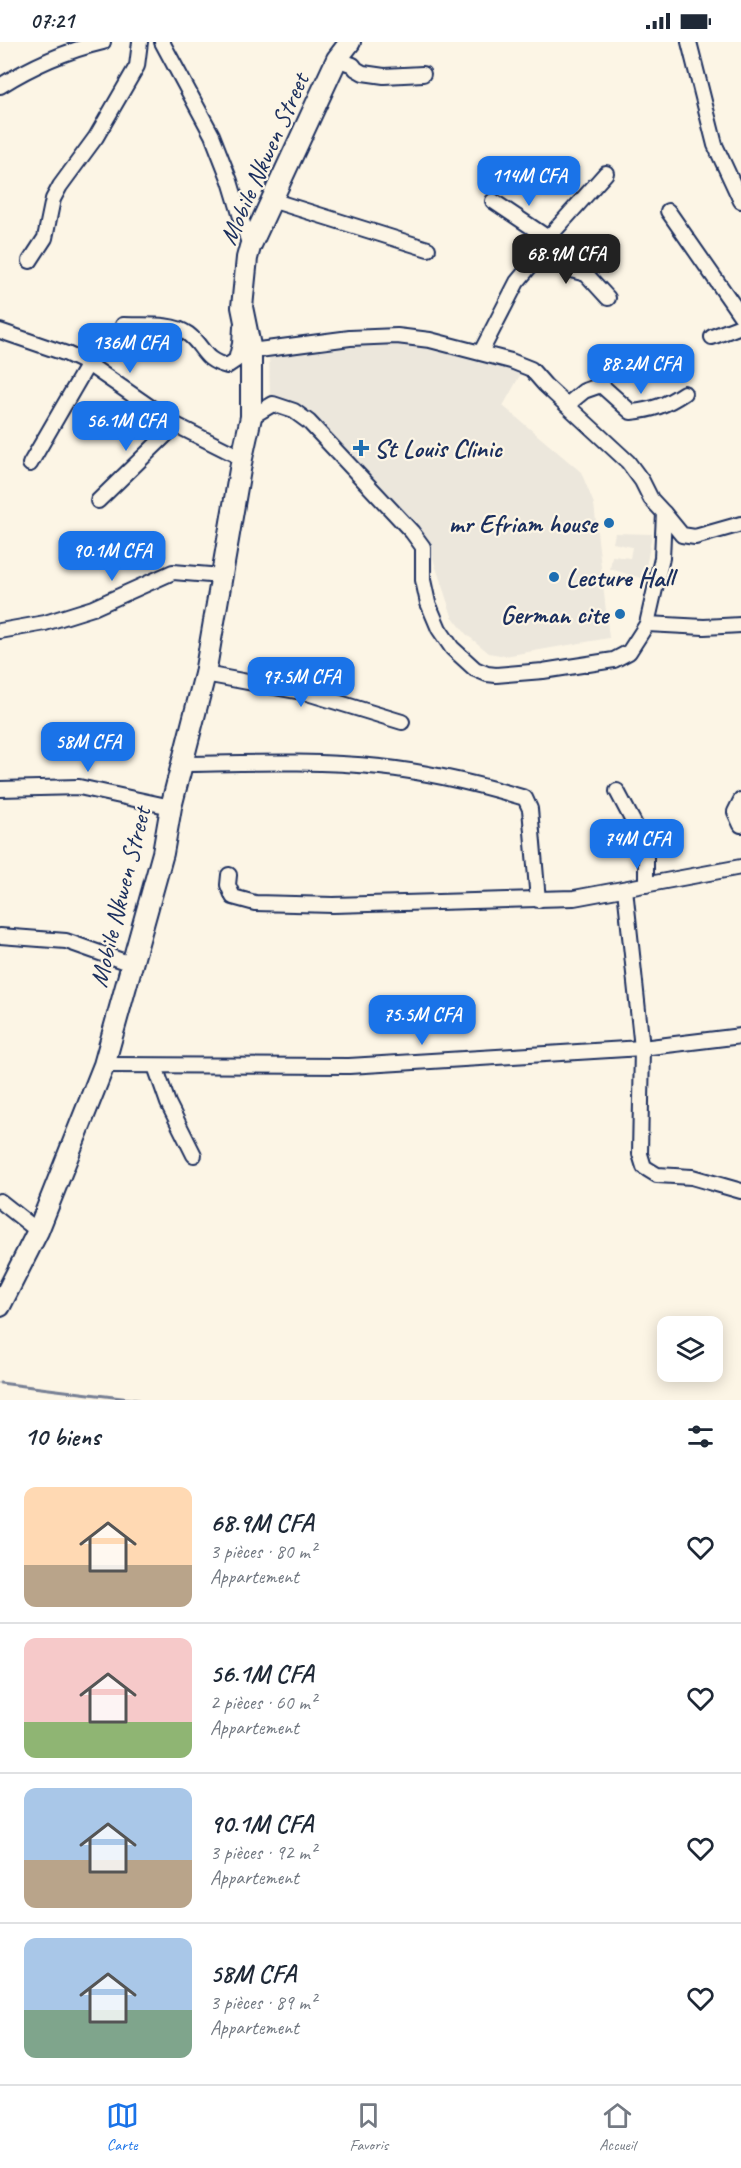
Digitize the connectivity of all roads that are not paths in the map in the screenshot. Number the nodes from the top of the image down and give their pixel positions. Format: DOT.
graph roads {
  1 [pos="103,42"];
  2 [pos="140,42"];
  3 [pos="162,42"];
  4 [pos="350,42"];
  5 [pos="689,42"];
  6 [pos="337,59"];
  7 [pos="423,74"];
  8 [pos="0,86"];
  9 [pos="606,173"];
  10 [pos="271,200"];
  11 [pos="493,201"];
  12 [pos="741,201"];
  13 [pos="668,211"];
  14 [pos="547,242"];
  15 [pos="250,247"];
  16 [pos="428,249"];
  17 [pos="30,261"];
  18 [pos="608,298"];
  19 [pos="242,307"];
  20 [pos="741,316"];
  21 [pos="123,325"];
  22 [pos="741,326"];
  23 [pos="0,331"];
  24 [pos="712,338"];
  25 [pos="251,351"];
  26 [pos="481,352"];
  27 [pos="88,364"];
  28 [pos="684,393"];
  29 [pos="567,405"];
  30 [pos="251,417"];
  31 [pos="176,425"];
  32 [pos="242,458"];
  33 [pos="30,464"];
  34 [pos="98,501"];
  35 [pos="664,513"];
  36 [pos="741,524"];
  37 [pos="222,576"];
  38 [pos="647,624"];
  39 [pos="741,625"];
  40 [pos="0,631"];
  41 [pos="205,674"];
  42 [pos="402,722"];
  43 [pos="182,764"];
  44 [pos="0,789"];
  45 [pos="617,791"];
  46 [pos="741,800"];
  47 [pos="171,807"];
  48 [pos="741,825"];
  49 [pos="741,867"];
  50 [pos="229,874"];
  51 [pos="646,885"];
  52 [pos="625,888"];
  53 [pos="538,900"];
  54 [pos="0,936"];
  55 [pos="131,964"];
  56 [pos="741,1036"];
  57 [pos="642,1048"];
  58 [pos="105,1065"];
  59 [pos="154,1066"];
  60 [pos="194,1155"];
  61 [pos="741,1191"];
  62 [pos="0,1201"];
  63 [pos="38,1231"];
  64 [pos="0,1306"];
  1 -- 8 [label="street"];
  2 -- 17 [label="street"];
  3 -- 15 [label="street"];
  4 -- 6 [label="highway, Mobile Nkwen Street"];
  5 -- 12 [label="street"];
  6 -- 7 [label="street"];
  6 -- 10 [label="highway, Mobile Nkwen Street"];
  9 -- 14 [label="street"];
  10 -- 15 [label="highway, Mobile Nkwen Street"];
  10 -- 16 [label="street"];
  11 -- 14 [label="street"];
  13 -- 20 [label="street"];
  14 -- 18 [label="street"];
  14 -- 26 [label="street"];
  15 -- 19 [label="highway, Mobile Nkwen Street"];
  19 -- 21 [label="street"];
  19 -- 25 [label="highway, Mobile Nkwen Street"];
  22 -- 24 [label="street"];
  23 -- 27 [label="street"];
  25 -- 26 [label="street"];
  25 -- 30 [label="highway, Mobile Nkwen Street"];
  26 -- 29 [label="street"];
  27 -- 31 [label="street"];
  27 -- 33 [label="street"];
  28 -- 29 [label="street"];
  29 -- 35 [label="street"];
  30 -- 32 [label="highway, Mobile Nkwen Street"];
  30 -- 38 [label="street"];
  31 -- 32 [label="street"];
  31 -- 34 [label="street"];
  32 -- 37 [label="highway, Mobile Nkwen Street"];
  35 -- 36 [label="street"];
  35 -- 38 [label="street"];
  37 -- 40 [label="street"];
  37 -- 41 [label="highway, Mobile Nkwen Street"];
  38 -- 39 [label="street"];
  41 -- 42 [label="street"];
  41 -- 43 [label="highway, Mobile Nkwen Street"];
  43 -- 47 [label="highway, Mobile Nkwen Street"];
  43 -- 53 [label="street"];
  44 -- 47 [label="street"];
  45 -- 51 [label="street"];
  46 -- 48 [label="street"];
  47 -- 55 [label="highway, Mobile Nkwen Street"];
  49 -- 51 [label="street"];
  50 -- 53 [label="street"];
  51 -- 52 [label="street"];
  52 -- 53 [label="street"];
  52 -- 57 [label="street"];
  54 -- 55 [label="street"];
  55 -- 58 [label="highway, Mobile Nkwen Street"];
  56 -- 57 [label="street"];
  57 -- 59 [label="street"];
  57 -- 61 [label="street"];
  58 -- 59 [label="street"];
  58 -- 63 [label="highway, Mobile Nkwen Street"];
  59 -- 60 [label="street"];
  62 -- 63 [label="street"];
  63 -- 64 [label="highway, Mobile Nkwen Street"];
}
